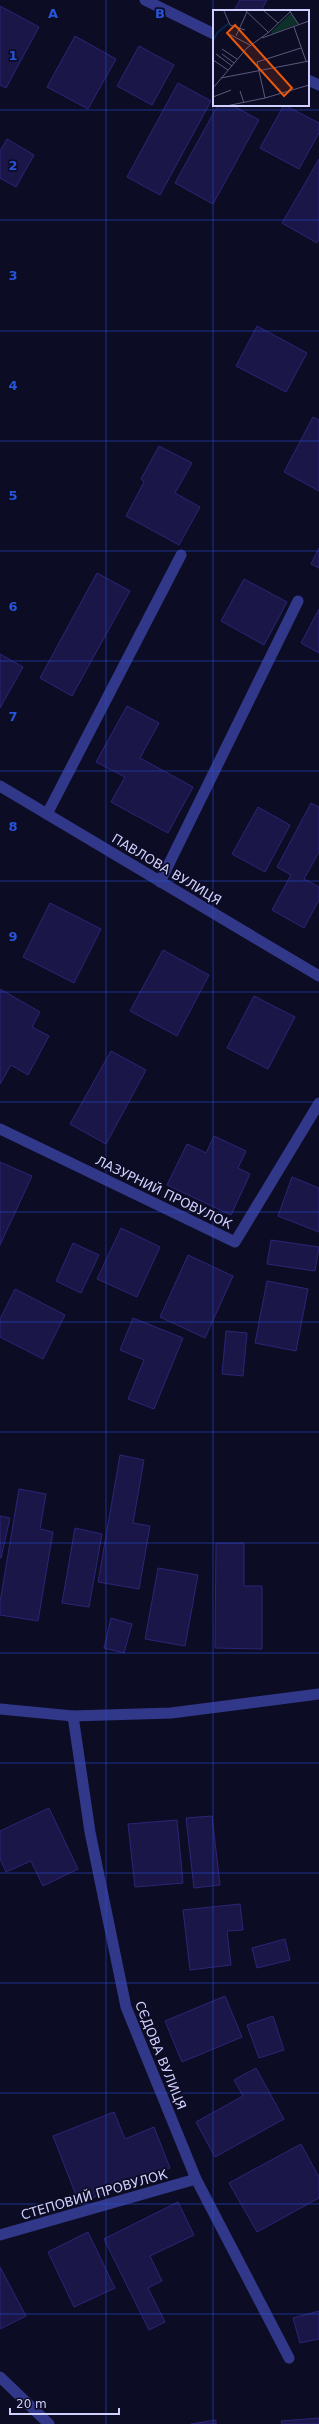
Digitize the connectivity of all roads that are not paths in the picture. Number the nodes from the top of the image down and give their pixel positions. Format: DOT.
graph roads {
  1 [pos="145,0"];
  2 [pos="213,34"];
  3 [pos="309,80"];
  4 [pos="319,85"];
  5 [pos="180,554"];
  6 [pos="298,601"];
  7 [pos="0,786"];
  8 [pos="47,814"];
  9 [pos="160,882"];
  10 [pos="319,976"];
  11 [pos="319,1103"];
  12 [pos="0,1129"];
  13 [pos="319,1694"];
  14 [pos="0,1709"];
  15 [pos="73,1716"];
  16 [pos="196,2179"];
  17 [pos="0,2235"];
  18 [pos="289,2358"];
  19 [pos="0,2377"];
  20 [pos="49,2424"];
  1 -- 2 [label="street"];
  3 -- 4 [label="street"];
  5 -- 8 [label="street"];
  6 -- 9 [label="street"];
  7 -- 8 [label="street, ПАВЛОВА ВУЛИЦЯ"];
  8 -- 9 [label="street, ПАВЛОВА ВУЛИЦЯ"];
  9 -- 10 [label="street, ПАВЛОВА ВУЛИЦЯ"];
  11 -- 12 [label="street, ЛАЗУРНИЙ ПРОВУЛОК"];
  13 -- 15 [label="street"];
  14 -- 15 [label="street"];
  15 -- 16 [label="street, СЄДОВА ВУЛИЦЯ"];
  16 -- 17 [label="street, СТЕПОВИЙ ПРОВУЛОК"];
  16 -- 18 [label="street, СЄДОВА ВУЛИЦЯ"];
  19 -- 20 [label="street"];
}
